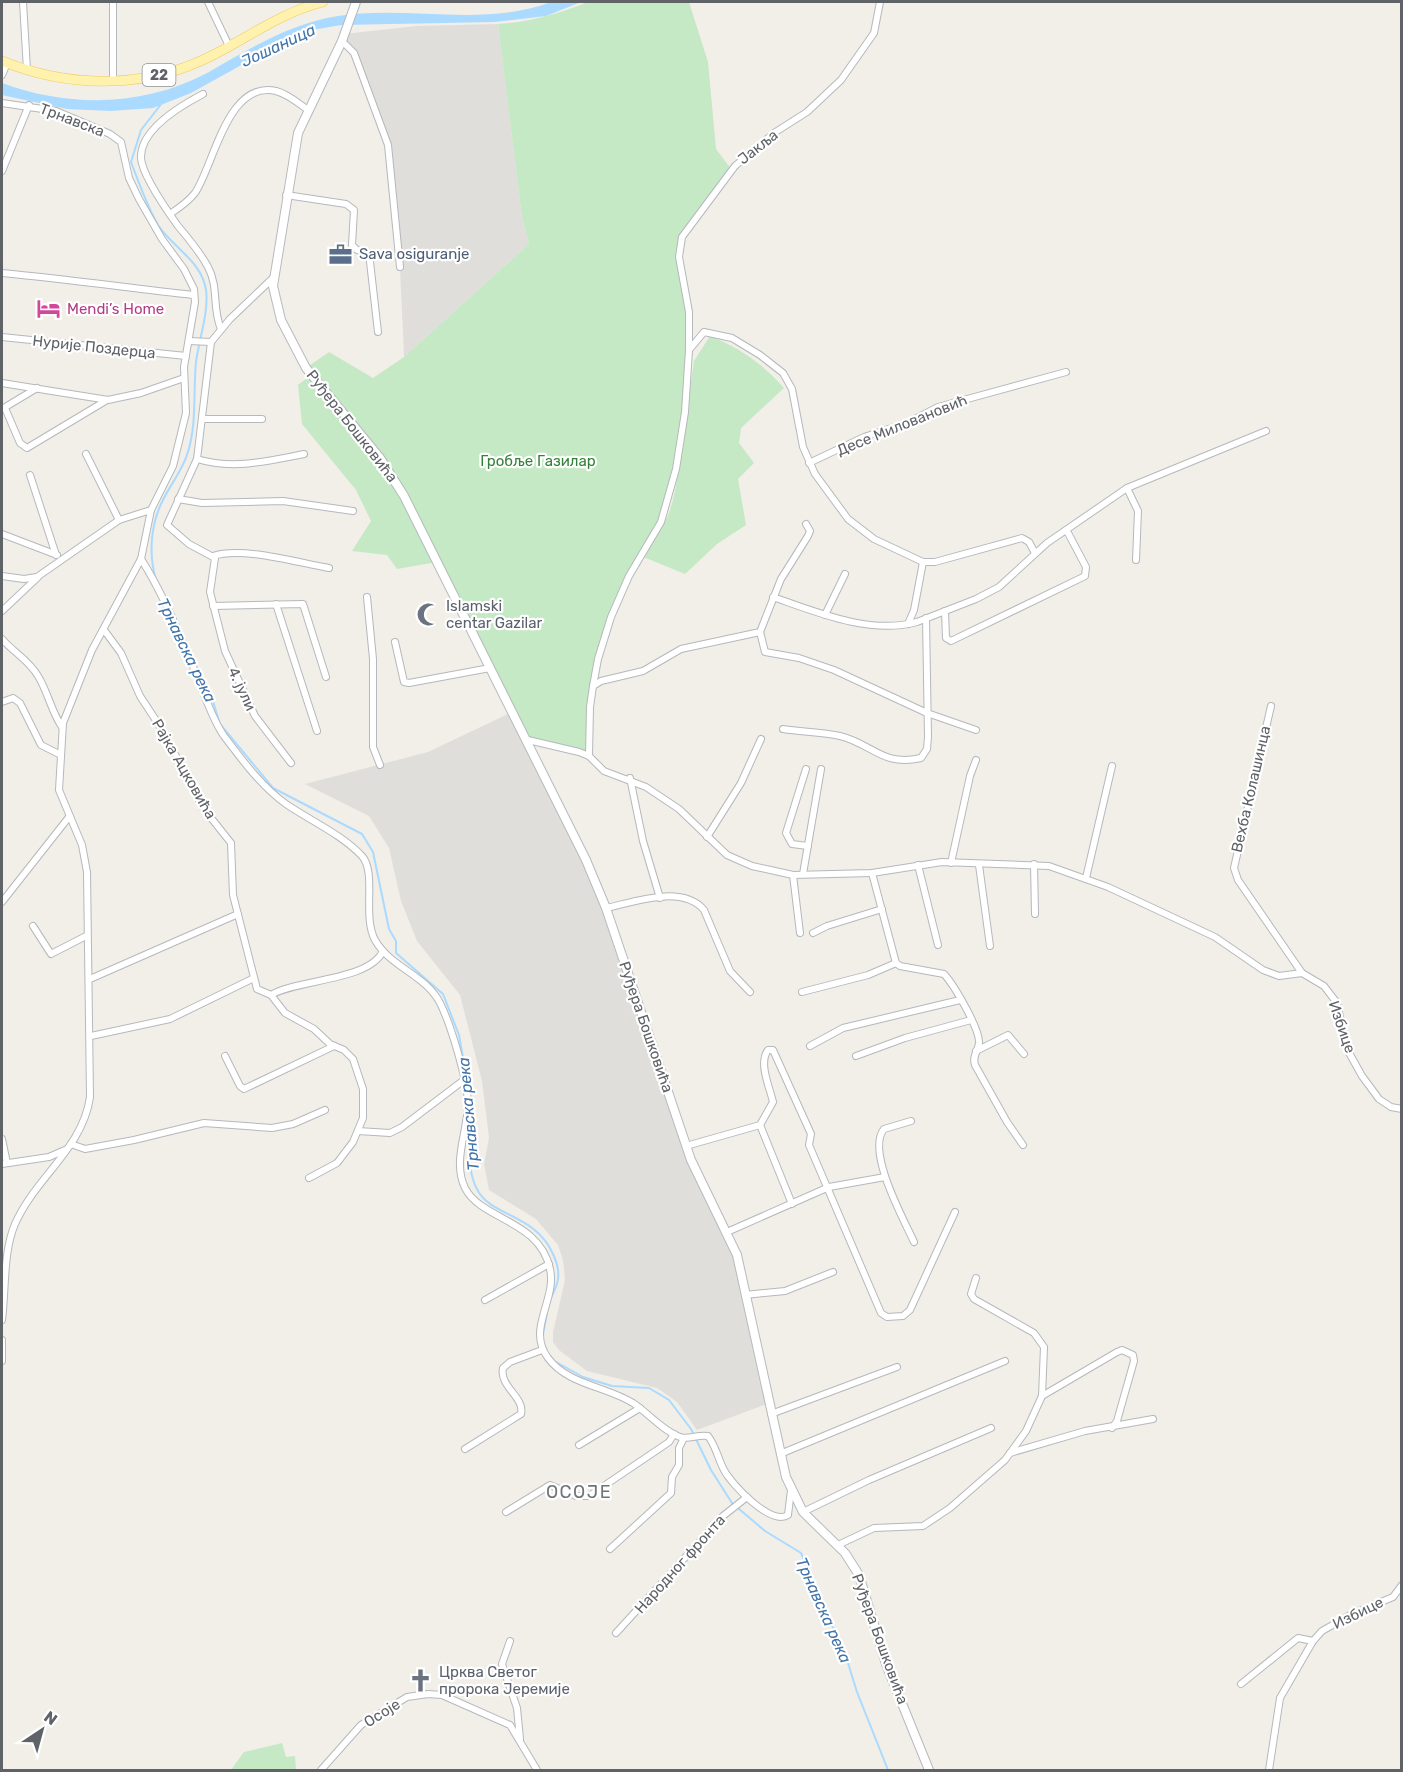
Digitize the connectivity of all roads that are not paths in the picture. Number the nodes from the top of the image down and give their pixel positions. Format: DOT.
graph roads {
  1 [pos="23,2"];
  2 [pos="113,2"];
  3 [pos="208,2"];
  4 [pos="323,2"];
  5 [pos="880,2"];
  6 [pos="297,5"];
  7 [pos="354,5"];
  8 [pos="343,37"];
  9 [pos="229,46"];
  10 [pos="3,68"];
  11 [pos="27,70"];
  12 [pos="113,81"];
  13 [pos="203,94"];
  14 [pos="2,103"];
  15 [pos="29,105"];
  16 [pos="308,110"];
  17 [pos="2,171"];
  18 [pos="286,195"];
  19 [pos="170,214"];
  20 [pos="400,267"];
  21 [pos="2,273"];
  22 [pos="273,278"];
  23 [pos="194,295"];
  24 [pos="221,329"];
  25 [pos="378,332"];
  26 [pos="2,337"];
  27 [pos="191,341"];
  28 [pos="209,342"];
  29 [pos="689,350"];
  30 [pos="186,356"];
  31 [pos="1066,372"];
  32 [pos="184,378"];
  33 [pos="2,383"];
  34 [pos="37,387"];
  35 [pos="108,400"];
  36 [pos="3,409"];
  37 [pos="203,419"];
  38 [pos="262,419"];
  39 [pos="1266,431"];
  40 [pos="86,454"];
  41 [pos="304,454"];
  42 [pos="197,459"];
  43 [pos="809,464"];
  44 [pos="30,475"];
  45 [pos="1127,488"];
  46 [pos="178,499"];
  47 [pos="151,510"];
  48 [pos="353,511"];
  49 [pos="119,520"];
  50 [pos="806,524"];
  51 [pos="1067,531"];
  52 [pos="2,534"];
  53 [pos="1035,553"];
  54 [pos="56,555"];
  55 [pos="213,556"];
  56 [pos="64,559"];
  57 [pos="141,559"];
  58 [pos="1136,560"];
  59 [pos="923,562"];
  60 [pos="329,568"];
  61 [pos="41,574"];
  62 [pos="845,574"];
  63 [pos="2,576"];
  64 [pos="367,597"];
  65 [pos="773,597"];
  66 [pos="276,604"];
  67 [pos="213,606"];
  68 [pos="2,611"];
  69 [pos="945,611"];
  70 [pos="825,615"];
  71 [pos="926,618"];
  72 [pos="908,624"];
  73 [pos="104,630"];
  74 [pos="760,633"];
  75 [pos="2,639"];
  76 [pos="395,642"];
  77 [pos="490,668"];
  78 [pos="326,677"];
  79 [pos="593,686"];
  80 [pos="2,702"];
  81 [pos="1271,706"];
  82 [pos="927,713"];
  83 [pos="62,728"];
  84 [pos="783,729"];
  85 [pos="976,730"];
  86 [pos="316,731"];
  87 [pos="761,739"];
  88 [pos="528,740"];
  89 [pos="61,755"];
  90 [pos="589,756"];
  91 [pos="976,760"];
  92 [pos="291,763"];
  93 [pos="380,765"];
  94 [pos="1112,766"];
  95 [pos="806,769"];
  96 [pos="821,769"];
  97 [pos="630,778"];
  98 [pos="69,817"];
  99 [pos="707,837"];
  100 [pos="808,846"];
  101 [pos="951,863"];
  102 [pos="1034,864"];
  103 [pos="918,865"];
  104 [pos="979,865"];
  105 [pos="872,873"];
  106 [pos="803,874"];
  107 [pos="793,875"];
  108 [pos="1086,878"];
  109 [pos="660,898"];
  110 [pos="2,902"];
  111 [pos="606,908"];
  112 [pos="882,909"];
  113 [pos="238,914"];
  114 [pos="1035,914"];
  115 [pos="33,926"];
  116 [pos="800,933"];
  117 [pos="813,933"];
  118 [pos="86,936"];
  119 [pos="938,945"];
  120 [pos="990,946"];
  121 [pos="383,951"];
  122 [pos="896,963"];
  123 [pos="1302,973"];
  124 [pos="254,978"];
  125 [pos="90,979"];
  126 [pos="750,992"];
  127 [pos="802,992"];
  128 [pos="271,995"];
  129 [pos="960,1000"];
  130 [pos="970,1020"];
  131 [pos="91,1036"];
  132 [pos="334,1046"];
  133 [pos="810,1046"];
  134 [pos="976,1051"];
  135 [pos="1024,1054"];
  136 [pos="225,1056"];
  137 [pos="856,1056"];
  138 [pos="464,1080"];
  139 [pos="1401,1109"];
  140 [pos="325,1110"];
  141 [pos="911,1121"];
  142 [pos="760,1125"];
  143 [pos="358,1131"];
  144 [pos="2,1139"];
  145 [pos="1023,1145"];
  146 [pos="70,1146"];
  147 [pos="686,1146"];
  148 [pos="4,1164"];
  149 [pos="885,1177"];
  150 [pos="309,1178"];
  151 [pos="829,1188"];
  152 [pos="792,1204"];
  153 [pos="955,1212"];
  154 [pos="727,1232"];
  155 [pos="914,1242"];
  156 [pos="549,1264"];
  157 [pos="833,1272"];
  158 [pos="976,1278"];
  159 [pos="745,1295"];
  160 [pos="485,1300"];
  161 [pos="2,1320"];
  162 [pos="2,1340"];
  163 [pos="542,1350"];
  164 [pos="2,1361"];
  165 [pos="1005,1361"];
  166 [pos="897,1367"];
  167 [pos="1042,1396"];
  168 [pos="640,1408"];
  169 [pos="771,1414"];
  170 [pos="1153,1419"];
  171 [pos="991,1428"];
  172 [pos="1112,1428"];
  173 [pos="674,1434"];
  174 [pos="686,1438"];
  175 [pos="579,1445"];
  176 [pos="465,1449"];
  177 [pos="1010,1453"];
  178 [pos="780,1454"];
  179 [pos="791,1490"];
  180 [pos="747,1497"];
  181 [pos="506,1512"];
  182 [pos="803,1512"];
  183 [pos="838,1545"];
  184 [pos="610,1549"];
  185 [pos="1401,1585"];
  186 [pos="616,1633"];
  187 [pos="510,1641"];
  188 [pos="1313,1641"];
  189 [pos="1241,1684"];
  190 [pos="520,1740"];
  191 [pos="321,1770"];
  192 [pos="537,1770"];
  193 [pos="929,1770"];
  194 [pos="1269,1770"];
  1 -- 11 [label="street"];
  2 -- 12 [label="street"];
  3 -- 9 [label="street"];
  4 -- 6 [label="main road, 22"];
  5 -- 29 [label="street, Јакља"];
  6 -- 9 [label="main road, 22"];
  7 -- 8 [label="main road, Руђера Бошковића"];
  8 -- 16 [label="main road, Руђера Бошковића"];
  8 -- 20 [label="street"];
  9 -- 12 [label="main road, 22"];
  10 -- 11 [label="main road, 22"];
  11 -- 12 [label="main road, 22"];
  13 -- 19 [label="street"];
  14 -- 15 [label="street"];
  15 -- 17 [label="street, Трнавска"];
  15 -- 23 [label="street, Трнавска"];
  16 -- 18 [label="main road, Руђера Бошковића"];
  16 -- 19 [label="street"];
  18 -- 22 [label="main road, Руђера Бошковића"];
  18 -- 25 [label="street"];
  19 -- 24 [label="street"];
  21 -- 23 [label="street"];
  22 -- 24 [label="street"];
  22 -- 77 [label="main road, Руђера Бошковића"];
  23 -- 27 [label="street"];
  24 -- 28 [label="street"];
  26 -- 30 [label="street, Нурије Поздерца"];
  27 -- 28 [label="street"];
  27 -- 30 [label="street"];
  28 -- 37 [label="street"];
  29 -- 43 [label="street"];
  29 -- 79 [label="street"];
  30 -- 32 [label="street"];
  31 -- 43 [label="street, Десе Миловановић"];
  32 -- 35 [label="street"];
  32 -- 47 [label="street"];
  33 -- 34 [label="street"];
  34 -- 35 [label="street"];
  34 -- 36 [label="street"];
  35 -- 36 [label="street"];
  37 -- 38 [label="street"];
  37 -- 42 [label="street"];
  39 -- 45 [label="street"];
  40 -- 49 [label="street"];
  41 -- 42 [label="street"];
  42 -- 46 [label="street"];
  43 -- 59 [label="street"];
  44 -- 54 [label="street"];
  45 -- 51 [label="street"];
  45 -- 58 [label="street"];
  46 -- 48 [label="street"];
  46 -- 55 [label="street"];
  47 -- 49 [label="street"];
  47 -- 57 [label="street"];
  49 -- 56 [label="street"];
  50 -- 65 [label="street"];
  51 -- 53 [label="street"];
  51 -- 69 [label="street"];
  52 -- 54 [label="street"];
  53 -- 59 [label="street"];
  53 -- 69 [label="street"];
  54 -- 56 [label="street"];
  55 -- 60 [label="street"];
  55 -- 67 [label="street, 4. јули"];
  56 -- 61 [label="street"];
  57 -- 73 [label="street"];
  57 -- 121 [label="street"];
  59 -- 72 [label="street"];
  61 -- 63 [label="street"];
  61 -- 68 [label="street"];
  62 -- 70 [label="street"];
  64 -- 93 [label="street"];
  65 -- 70 [label="street"];
  65 -- 74 [label="street"];
  66 -- 67 [label="street"];
  66 -- 78 [label="street"];
  66 -- 86 [label="street"];
  67 -- 92 [label="street, 4. јули"];
  69 -- 71 [label="street"];
  70 -- 72 [label="street"];
  71 -- 72 [label="street"];
  71 -- 82 [label="street"];
  73 -- 83 [label="street"];
  73 -- 113 [label="street, Рајка Ацковића"];
  74 -- 79 [label="street"];
  74 -- 82 [label="street"];
  75 -- 83 [label="street"];
  76 -- 77 [label="street"];
  77 -- 88 [label="main road, Руђера Бошковића"];
  79 -- 90 [label="street"];
  80 -- 89 [label="street"];
  81 -- 123 [label="street, Вехба Колашинца"];
  82 -- 84 [label="street"];
  82 -- 85 [label="street"];
  83 -- 89 [label="street"];
  87 -- 99 [label="street"];
  88 -- 90 [label="street"];
  88 -- 111 [label="main road, Руђера Бошковића"];
  89 -- 98 [label="street"];
  90 -- 97 [label="street"];
  91 -- 101 [label="street"];
  94 -- 108 [label="street"];
  95 -- 100 [label="street"];
  96 -- 100 [label="street"];
  97 -- 99 [label="street"];
  97 -- 109 [label="street"];
  98 -- 110 [label="street"];
  98 -- 118 [label="street"];
  99 -- 107 [label="street"];
  100 -- 106 [label="street"];
  101 -- 103 [label="street"];
  101 -- 104 [label="street"];
  102 -- 104 [label="street"];
  102 -- 108 [label="street"];
  102 -- 114 [label="street"];
  103 -- 105 [label="street"];
  103 -- 119 [label="street"];
  104 -- 120 [label="street"];
  105 -- 106 [label="street"];
  105 -- 112 [label="street"];
  106 -- 107 [label="street"];
  107 -- 116 [label="street"];
  108 -- 123 [label="street"];
  109 -- 111 [label="street"];
  109 -- 126 [label="street"];
  111 -- 147 [label="main road, Руђера Бошковића"];
  112 -- 117 [label="street"];
  112 -- 122 [label="street"];
  113 -- 124 [label="street, Рајка Ацковића"];
  113 -- 125 [label="street"];
  115 -- 118 [label="street"];
  118 -- 125 [label="street"];
  121 -- 128 [label="street"];
  121 -- 138 [label="street"];
  122 -- 127 [label="street"];
  122 -- 129 [label="street"];
  123 -- 139 [label="street, Избице"];
  124 -- 128 [label="street"];
  124 -- 131 [label="street"];
  125 -- 131 [label="street"];
  128 -- 132 [label="street"];
  129 -- 130 [label="street"];
  129 -- 133 [label="street"];
  130 -- 134 [label="street"];
  130 -- 137 [label="street"];
  131 -- 146 [label="street"];
  132 -- 136 [label="street"];
  132 -- 143 [label="street"];
  134 -- 135 [label="street"];
  134 -- 145 [label="street"];
  138 -- 143 [label="street"];
  138 -- 156 [label="street"];
  140 -- 146 [label="street"];
  141 -- 149 [label="street"];
  142 -- 147 [label="street"];
  142 -- 151 [label="street"];
  142 -- 152 [label="street"];
  143 -- 150 [label="street"];
  144 -- 148 [label="street"];
  146 -- 148 [label="street"];
  146 -- 161 [label="street"];
  147 -- 154 [label="main road, Руђера Бошковића"];
  149 -- 151 [label="street"];
  149 -- 155 [label="street"];
  151 -- 152 [label="street"];
  151 -- 153 [label="street"];
  152 -- 154 [label="street"];
  154 -- 159 [label="main road, Руђера Бошковића"];
  156 -- 160 [label="street"];
  156 -- 163 [label="street"];
  157 -- 159 [label="street"];
  158 -- 167 [label="street"];
  159 -- 169 [label="main road, Руђера Бошковића"];
  162 -- 164 [label="street"];
  163 -- 168 [label="street"];
  163 -- 176 [label="street"];
  165 -- 178 [label="street"];
  166 -- 169 [label="street"];
  167 -- 172 [label="street"];
  167 -- 177 [label="street"];
  168 -- 173 [label="street"];
  168 -- 175 [label="street"];
  169 -- 178 [label="main road, Руђера Бошковића"];
  170 -- 172 [label="street"];
  171 -- 182 [label="street"];
  172 -- 177 [label="street"];
  173 -- 174 [label="street"];
  173 -- 181 [label="street"];
  174 -- 180 [label="street"];
  174 -- 184 [label="street"];
  177 -- 183 [label="street"];
  178 -- 179 [label="main road, Руђера Бошковића"];
  179 -- 180 [label="street"];
  179 -- 182 [label="main road, Руђера Бошковића"];
  180 -- 186 [label="street, Народног фронта"];
  182 -- 183 [label="main road, Руђера Бошковића"];
  183 -- 193 [label="main road, Руђера Бошковића"];
  185 -- 188 [label="street, Избице"];
  187 -- 190 [label="street"];
  188 -- 189 [label="street"];
  188 -- 194 [label="street"];
  190 -- 191 [label="street, Осоје"];
  190 -- 192 [label="street, Осоје"];
}
